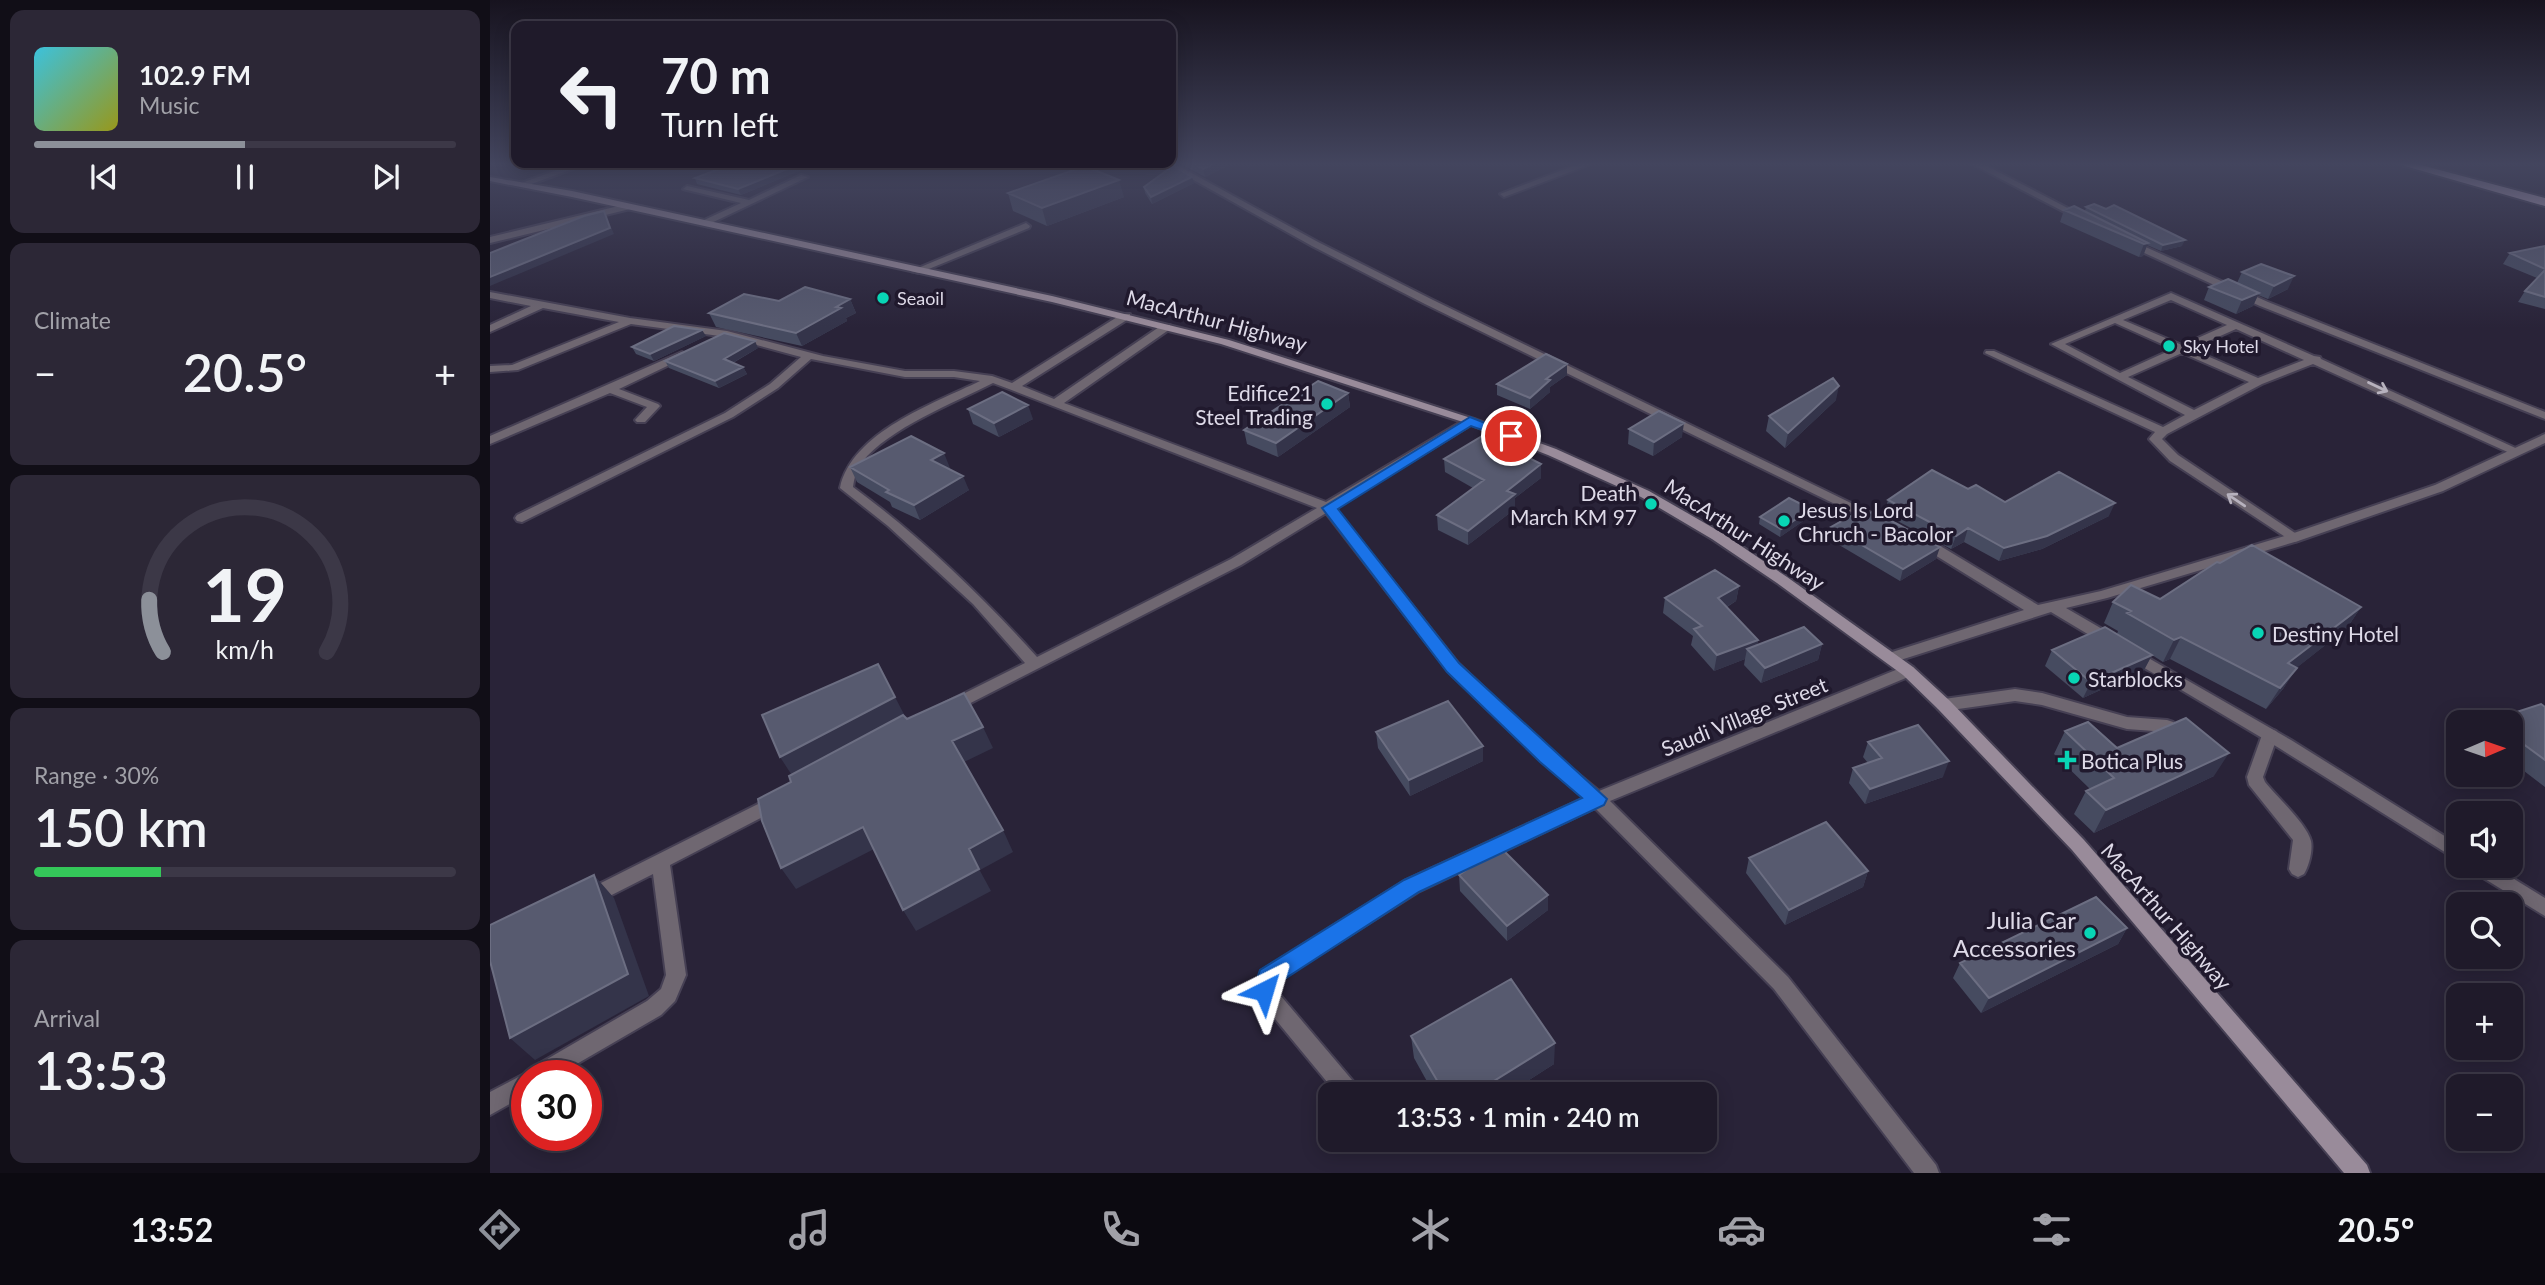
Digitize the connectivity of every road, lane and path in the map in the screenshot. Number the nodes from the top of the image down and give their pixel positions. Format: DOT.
graph roads {
  1 [pos="578,219"];
  2 [pos="684,219"];
  3 [pos="714,219"];
  4 [pos="1272,219"];
  5 [pos="2085,219"];
  6 [pos="2091,222"];
  7 [pos="705,223"];
  8 [pos="1026,226"];
  9 [pos="2114,235"];
  10 [pos="490,240"];
  11 [pos="916,271"];
  12 [pos="490,295"];
  13 [pos="543,304"];
  14 [pos="1126,316"];
  15 [pos="2116,320"];
  16 [pos="631,321"];
  17 [pos="2236,325"];
  18 [pos="1166,327"];
  19 [pos="490,329"];
  20 [pos="727,334"];
  21 [pos="2182,348"];
  22 [pos="1990,353"];
  23 [pos="810,355"];
  24 [pos="2316,359"];
  25 [pos="490,369"];
  26 [pos="2119,377"];
  27 [pos="992,379"];
  28 [pos="2258,382"];
  29 [pos="1013,387"];
  30 [pos="610,389"];
  31 [pos="1056,403"];
  32 [pos="2193,415"];
  33 [pos="2545,416"];
  34 [pos="641,419"];
  35 [pos="1470,421"];
  36 [pos="2163,431"];
  37 [pos="2545,438"];
  38 [pos="490,440"];
  39 [pos="2516,451"];
  40 [pos="1329,508"];
  41 [pos="522,518"];
  42 [pos="1894,527"];
  43 [pos="1913,537"];
  44 [pos="2292,538"];
  45 [pos="2044,609"];
  46 [pos="1891,658"];
  47 [pos="1035,664"];
  48 [pos="1908,671"];
  49 [pos="1944,705"];
  50 [pos="942,712"];
  51 [pos="2167,726"];
  52 [pos="2270,735"];
  53 [pos="792,793"];
  54 [pos="1597,799"];
  55 [pos="2446,846"];
  56 [pos="661,863"];
  57 [pos="2298,869"];
  58 [pos="2497,878"];
  59 [pos="576,905"];
  60 [pos="2545,908"];
  61 [pos="565,1060"];
  62 [pos="1342,1082"];
  63 [pos="511,1092"];
  64 [pos="490,1104"];
  65 [pos="1928,1173"];
  66 [pos="2359,1173"];
  1 -- 10 [label="street"];
  2 -- 7 [label="main road, MacArthur Highway"];
  3 -- 7 [label="street"];
  4 -- 42 [label="street"];
  5 -- 6 [label="street"];
  7 -- 11 [label="main road, MacArthur Highway"];
  8 -- 11 [label="street"];
  9 -- 33 [label="street"];
  11 -- 14 [label="main road, MacArthur Highway"];
  12 -- 13 [label="street"];
  13 -- 16 [label="street"];
  13 -- 19 [label="street"];
  14 -- 18 [label="main road, MacArthur Highway"];
  14 -- 29 [label="street"];
  15 -- 17 [label="street"];
  15 -- 21 [label="street"];
  15 -- 26 [label="street"];
  16 -- 20 [label="street"];
  16 -- 25 [label="street"];
  17 -- 21 [label="street"];
  17 -- 24 [label="street"];
  18 -- 31 [label="street"];
  18 -- 35 [label="main road, MacArthur Highway"];
  20 -- 23 [label="street"];
  20 -- 30 [label="street"];
  21 -- 26 [label="street"];
  21 -- 28 [label="street"];
  22 -- 36 [label="street"];
  23 -- 27 [label="street"];
  23 -- 41 [label="street"];
  24 -- 28 [label="street"];
  24 -- 39 [label="street, one-way"];
  26 -- 32 [label="street"];
  27 -- 29 [label="street"];
  27 -- 47 [label="street"];
  28 -- 32 [label="street"];
  29 -- 31 [label="street"];
  30 -- 34 [label="street"];
  30 -- 38 [label="street"];
  31 -- 40 [label="street"];
  32 -- 36 [label="street"];
  35 -- 40 [label="street"];
  35 -- 46 [label="main road, MacArthur Highway"];
  44 -- 36 [label="street, one-way"];
  37 -- 39 [label="street"];
  39 -- 44 [label="street"];
  40 -- 47 [label="street"];
  40 -- 54 [label="street"];
  43 -- 45 [label="street"];
  44 -- 45 [label="street"];
  45 -- 46 [label="street"];
  45 -- 52 [label="street"];
  46 -- 48 [label="main road, MacArthur Highway"];
  47 -- 50 [label="street"];
  48 -- 49 [label="main road, MacArthur Highway"];
  48 -- 54 [label="street, Saudi Village Street"];
  49 -- 51 [label="street"];
  49 -- 66 [label="main road, MacArthur Highway"];
  52 -- 55 [label="street"];
  52 -- 57 [label="street"];
  53 -- 56 [label="street"];
  54 -- 62 [label="street, Saudi Village Street"];
  54 -- 65 [label="street"];
  56 -- 59 [label="street"];
  56 -- 61 [label="street"];
  58 -- 60 [label="street"];
  63 -- 64 [label="street"];
}
